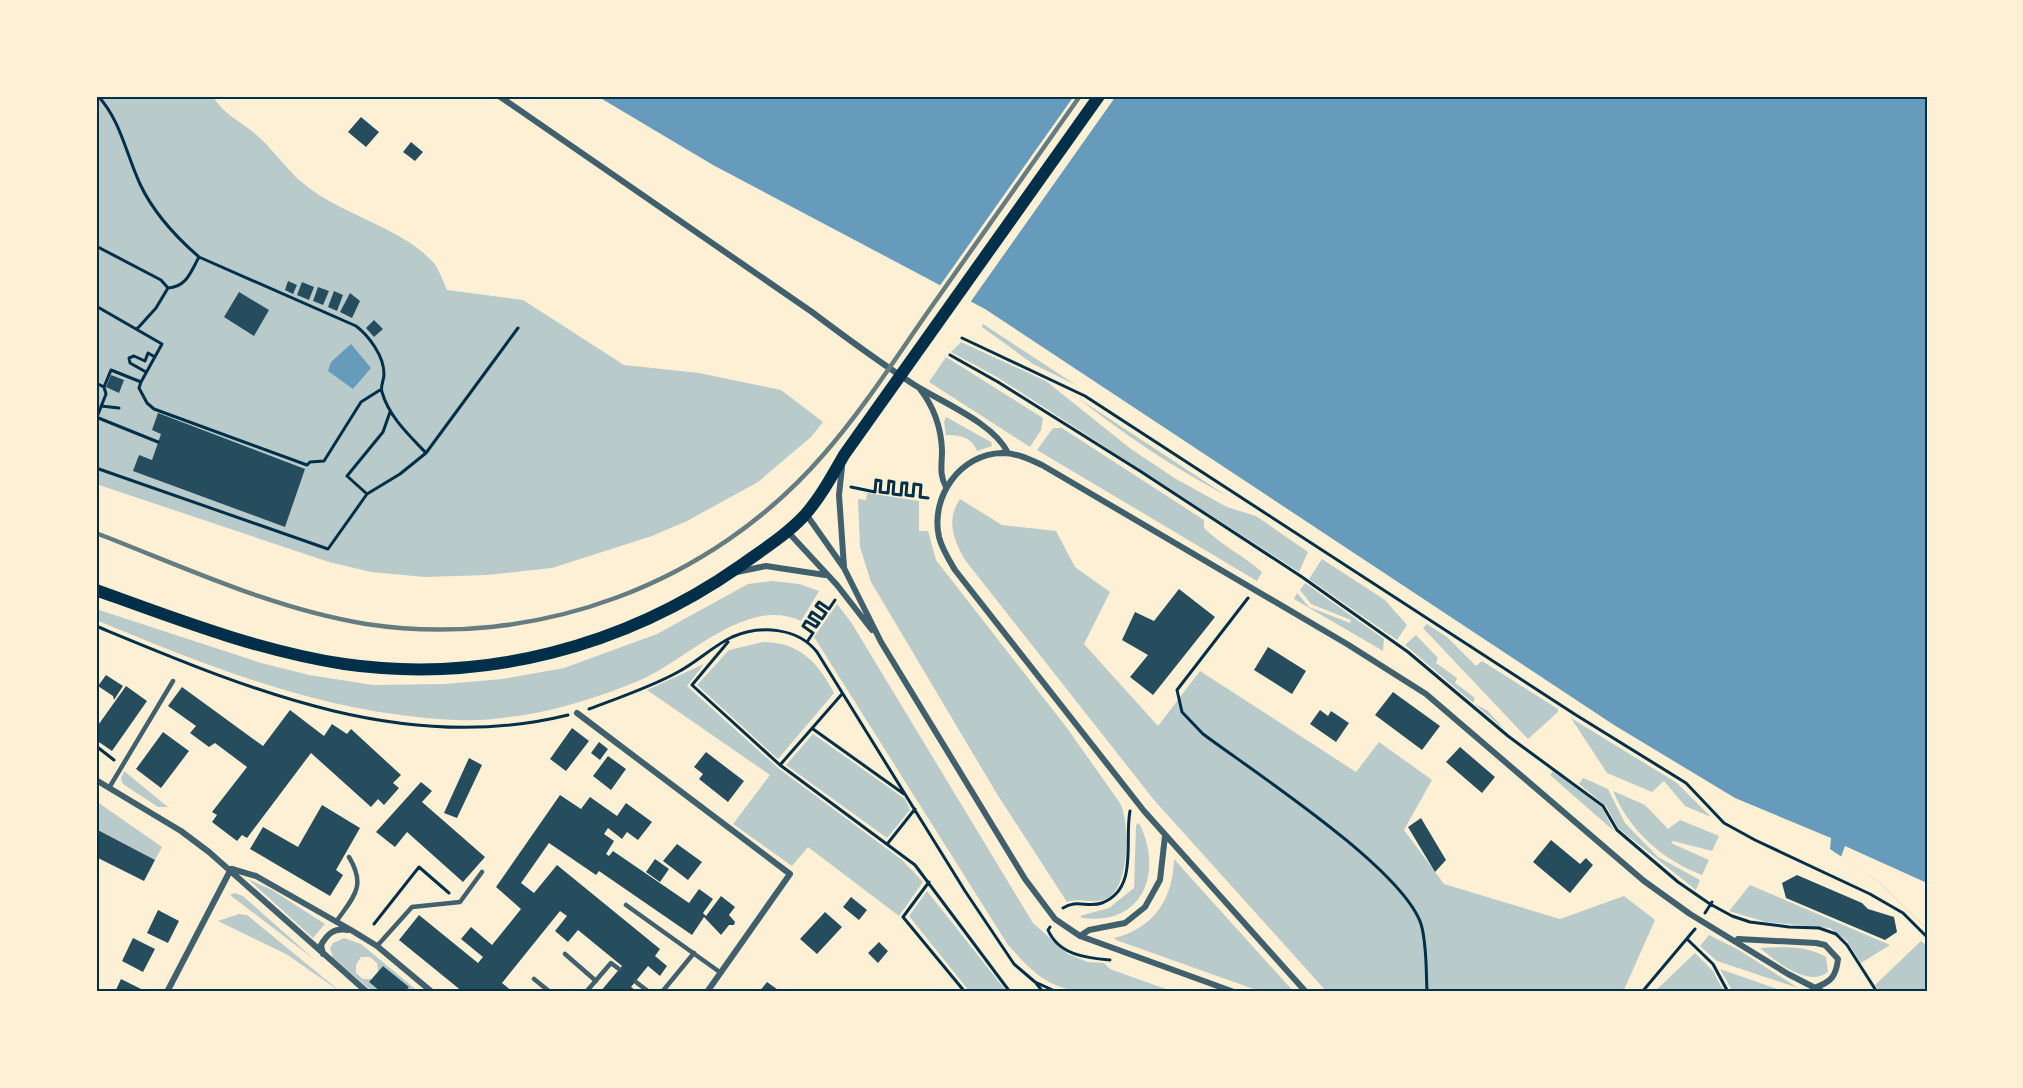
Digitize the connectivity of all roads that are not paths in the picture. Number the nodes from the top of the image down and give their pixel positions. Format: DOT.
graph roads {
  1 [pos="499,96"];
  2 [pos="1100,96"];
  3 [pos="918,387"];
  4 [pos="1008,453"];
  5 [pos="844,455"];
  6 [pos="946,487"];
  7 [pos="806,514"];
  8 [pos="788,532"];
  9 [pos="844,568"];
  10 [pos="728,574"];
  11 [pos="826,575"];
  12 [pos="96,590"];
  13 [pos="881,642"];
  14 [pos="173,681"];
  15 [pos="577,713"];
  16 [pos="96,780"];
  17 [pos="109,788"];
  18 [pos="1166,836"];
  19 [pos="349,857"];
  20 [pos="231,869"];
  21 [pos="482,872"];
  22 [pos="626,905"];
  23 [pos="336,922"];
  24 [pos="351,930"];
  25 [pos="1080,936"];
  26 [pos="1734,939"];
  27 [pos="377,946"];
  28 [pos="694,953"];
  29 [pos="566,954"];
  30 [pos="324,957"];
  31 [pos="619,969"];
  32 [pos="721,973"];
  33 [pos="534,979"];
  34 [pos="596,981"];
  35 [pos="636,982"];
  36 [pos="1815,988"];
  37 [pos="167,992"];
  38 [pos="367,992"];
  39 [pos="432,992"];
  40 [pos="550,992"];
  41 [pos="586,992"];
  42 [pos="649,992"];
  43 [pos="662,992"];
  44 [pos="706,992"];
  45 [pos="1234,992"];
  46 [pos="1306,992"];
  47 [pos="1823,992"];
  1 -- 3 [label="street"];
  2 -- 5 [label="main road"];
  3 -- 4 [label="street"];
  3 -- 6 [label="street"];
  4 -- 6 [label="street"];
  4 -- 26 [label="street"];
  5 -- 7 [label="main road"];
  5 -- 9 [label="street"];
  6 -- 18 [label="street"];
  7 -- 8 [label="main road"];
  7 -- 9 [label="street"];
  8 -- 10 [label="main road"];
  8 -- 11 [label="street"];
  9 -- 13 [label="street"];
  10 -- 11 [label="street"];
  10 -- 12 [label="main road"];
  11 -- 13 [label="street"];
  13 -- 25 [label="street"];
  14 -- 17 [label="lane"];
  15 -- 32 [label="street"];
  16 -- 17 [label="street"];
  17 -- 20 [label="street"];
  18 -- 25 [label="street"];
  18 -- 46 [label="street"];
  19 -- 23 [label="lane"];
  20 -- 23 [label="street"];
  20 -- 30 [label="street"];
  20 -- 37 [label="street"];
  21 -- 27 [label="lane"];
  22 -- 28 [label="lane"];
  23 -- 24 [label="street"];
  24 -- 27 [label="street"];
  24 -- 30 [label="street"];
  25 -- 45 [label="street"];
  26 -- 36 [label="street"];
  26 -- 36 [label="street"];
  27 -- 39 [label="street"];
  28 -- 32 [label="lane"];
  28 -- 43 [label="lane"];
  29 -- 34 [label="lane"];
  30 -- 38 [label="street"];
  31 -- 34 [label="lane"];
  32 -- 44 [label="street"];
  33 -- 40 [label="lane"];
  34 -- 41 [label="lane"];
  35 -- 42 [label="lane"];
  36 -- 47 [label="street"];
}
